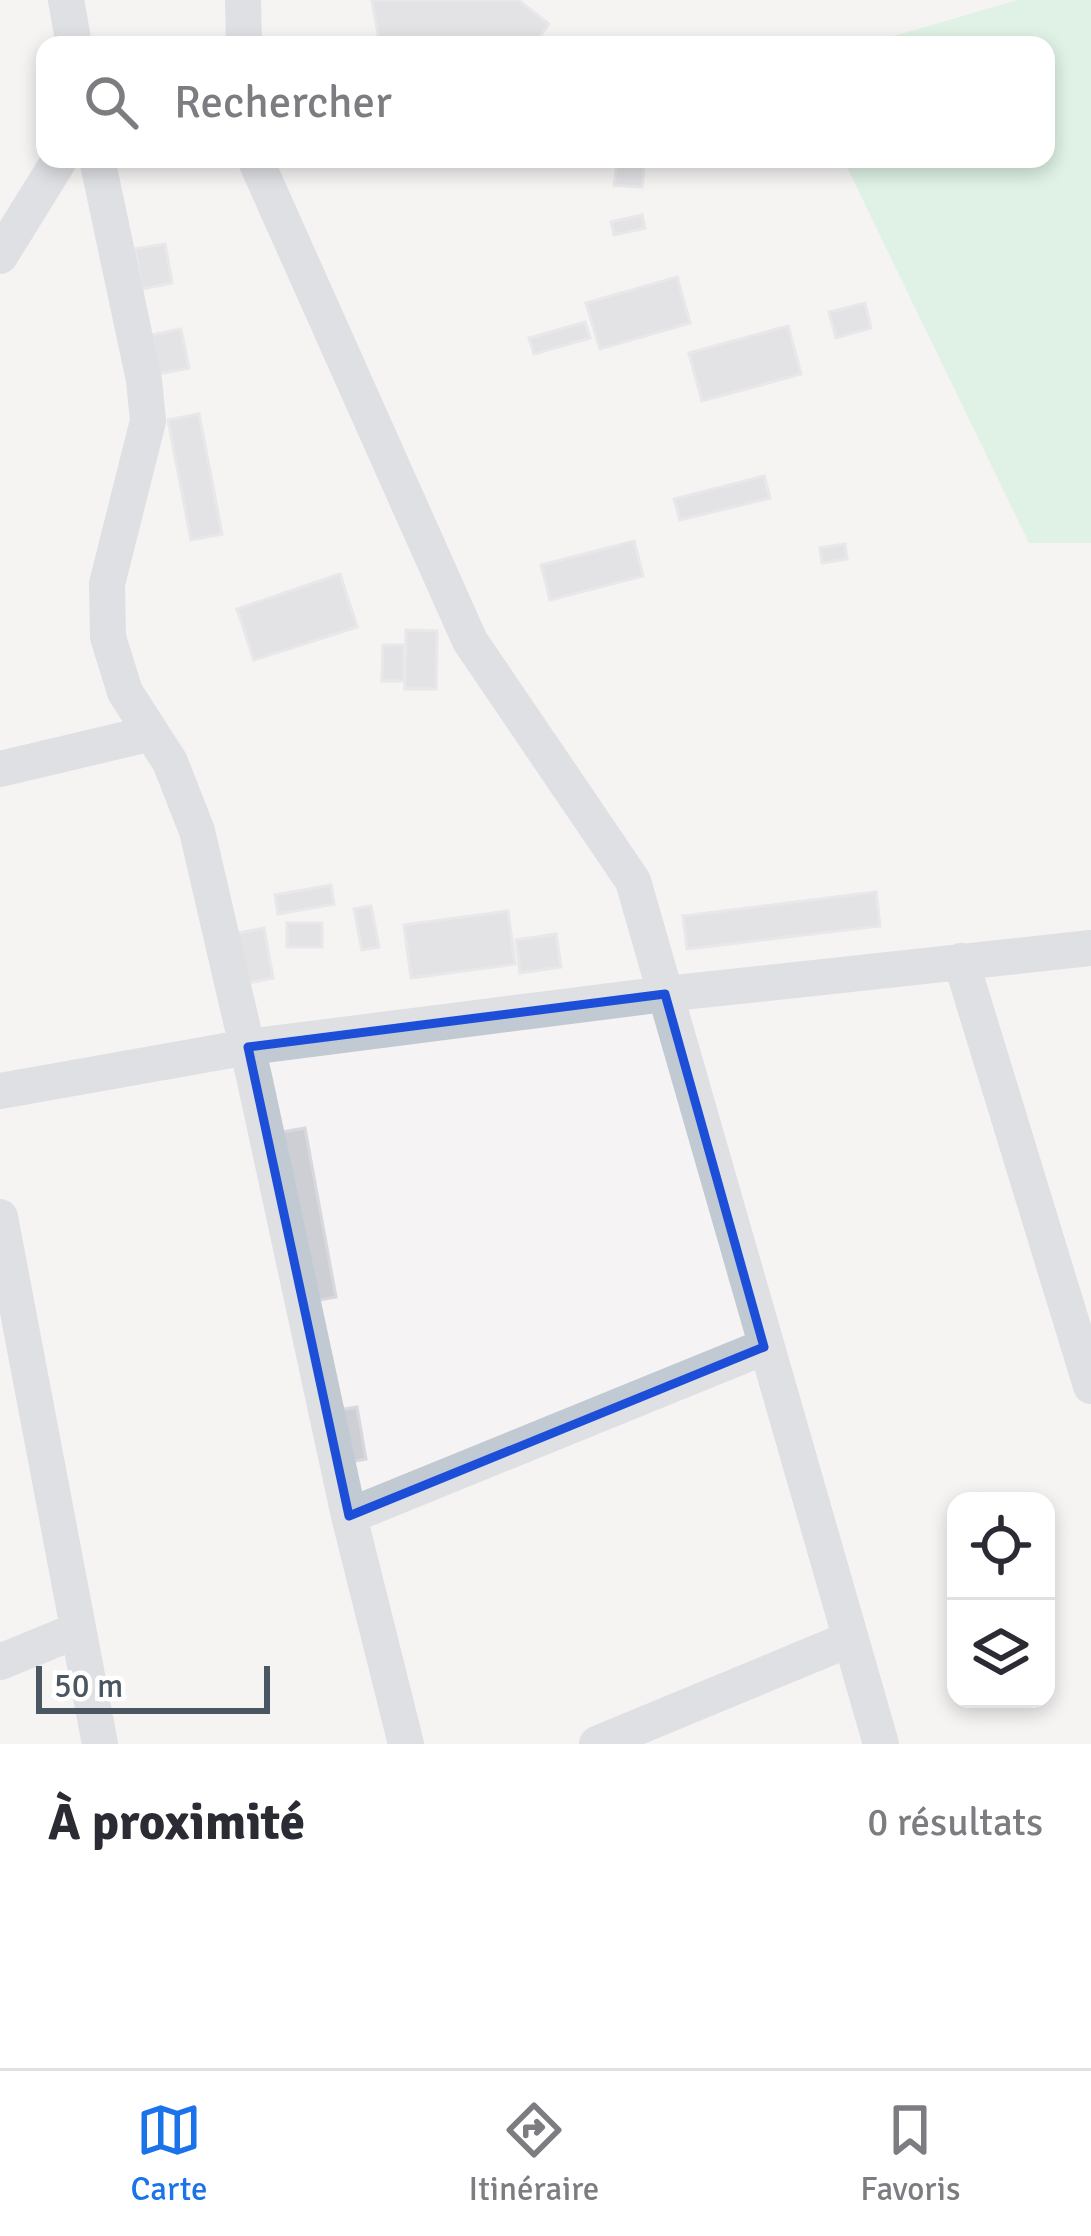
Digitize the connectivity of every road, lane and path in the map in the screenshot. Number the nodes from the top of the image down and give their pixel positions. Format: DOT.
graph roads {
  1 [pos="66,0"];
  2 [pos="243,0"];
  3 [pos="72,36"];
  4 [pos="244,36"];
  5 [pos="54,168"];
  6 [pos="99,168"];
  7 [pos="260,168"];
  8 [pos="0,256"];
  9 [pos="148,734"];
  10 [pos="0,769"];
  11 [pos="1091,947"];
  12 [pos="961,961"];
  13 [pos="665,994"];
  14 [pos="248,1047"];
  15 [pos="0,1091"];
  16 [pos="0,1216"];
  17 [pos="5,1278"];
  18 [pos="764,1347"];
  19 [pos="1091,1386"];
  20 [pos="349,1516"];
  21 [pos="78,1630"];
  22 [pos="850,1639"];
  23 [pos="0,1662"];
  24 [pos="100,1744"];
  25 [pos="406,1744"];
  26 [pos="596,1744"];
  27 [pos="881,1744"];
  1 -- 3 [label="street"];
  2 -- 4 [label="street"];
  5 -- 8 [label="street"];
  6 -- 9 [label="street"];
  7 -- 13 [label="street"];
  9 -- 10 [label="street"];
  9 -- 14 [label="street"];
  11 -- 12 [label="street"];
  12 -- 13 [label="street"];
  12 -- 19 [label="street"];
  13 -- 14 [label="street"];
  13 -- 18 [label="street"];
  14 -- 15 [label="street"];
  14 -- 20 [label="street"];
  16 -- 17 [label="street"];
  17 -- 21 [label="street"];
  18 -- 20 [label="street"];
  18 -- 22 [label="street"];
  20 -- 25 [label="street"];
  21 -- 23 [label="street"];
  21 -- 24 [label="street"];
  22 -- 26 [label="street"];
  22 -- 27 [label="street"];
}
